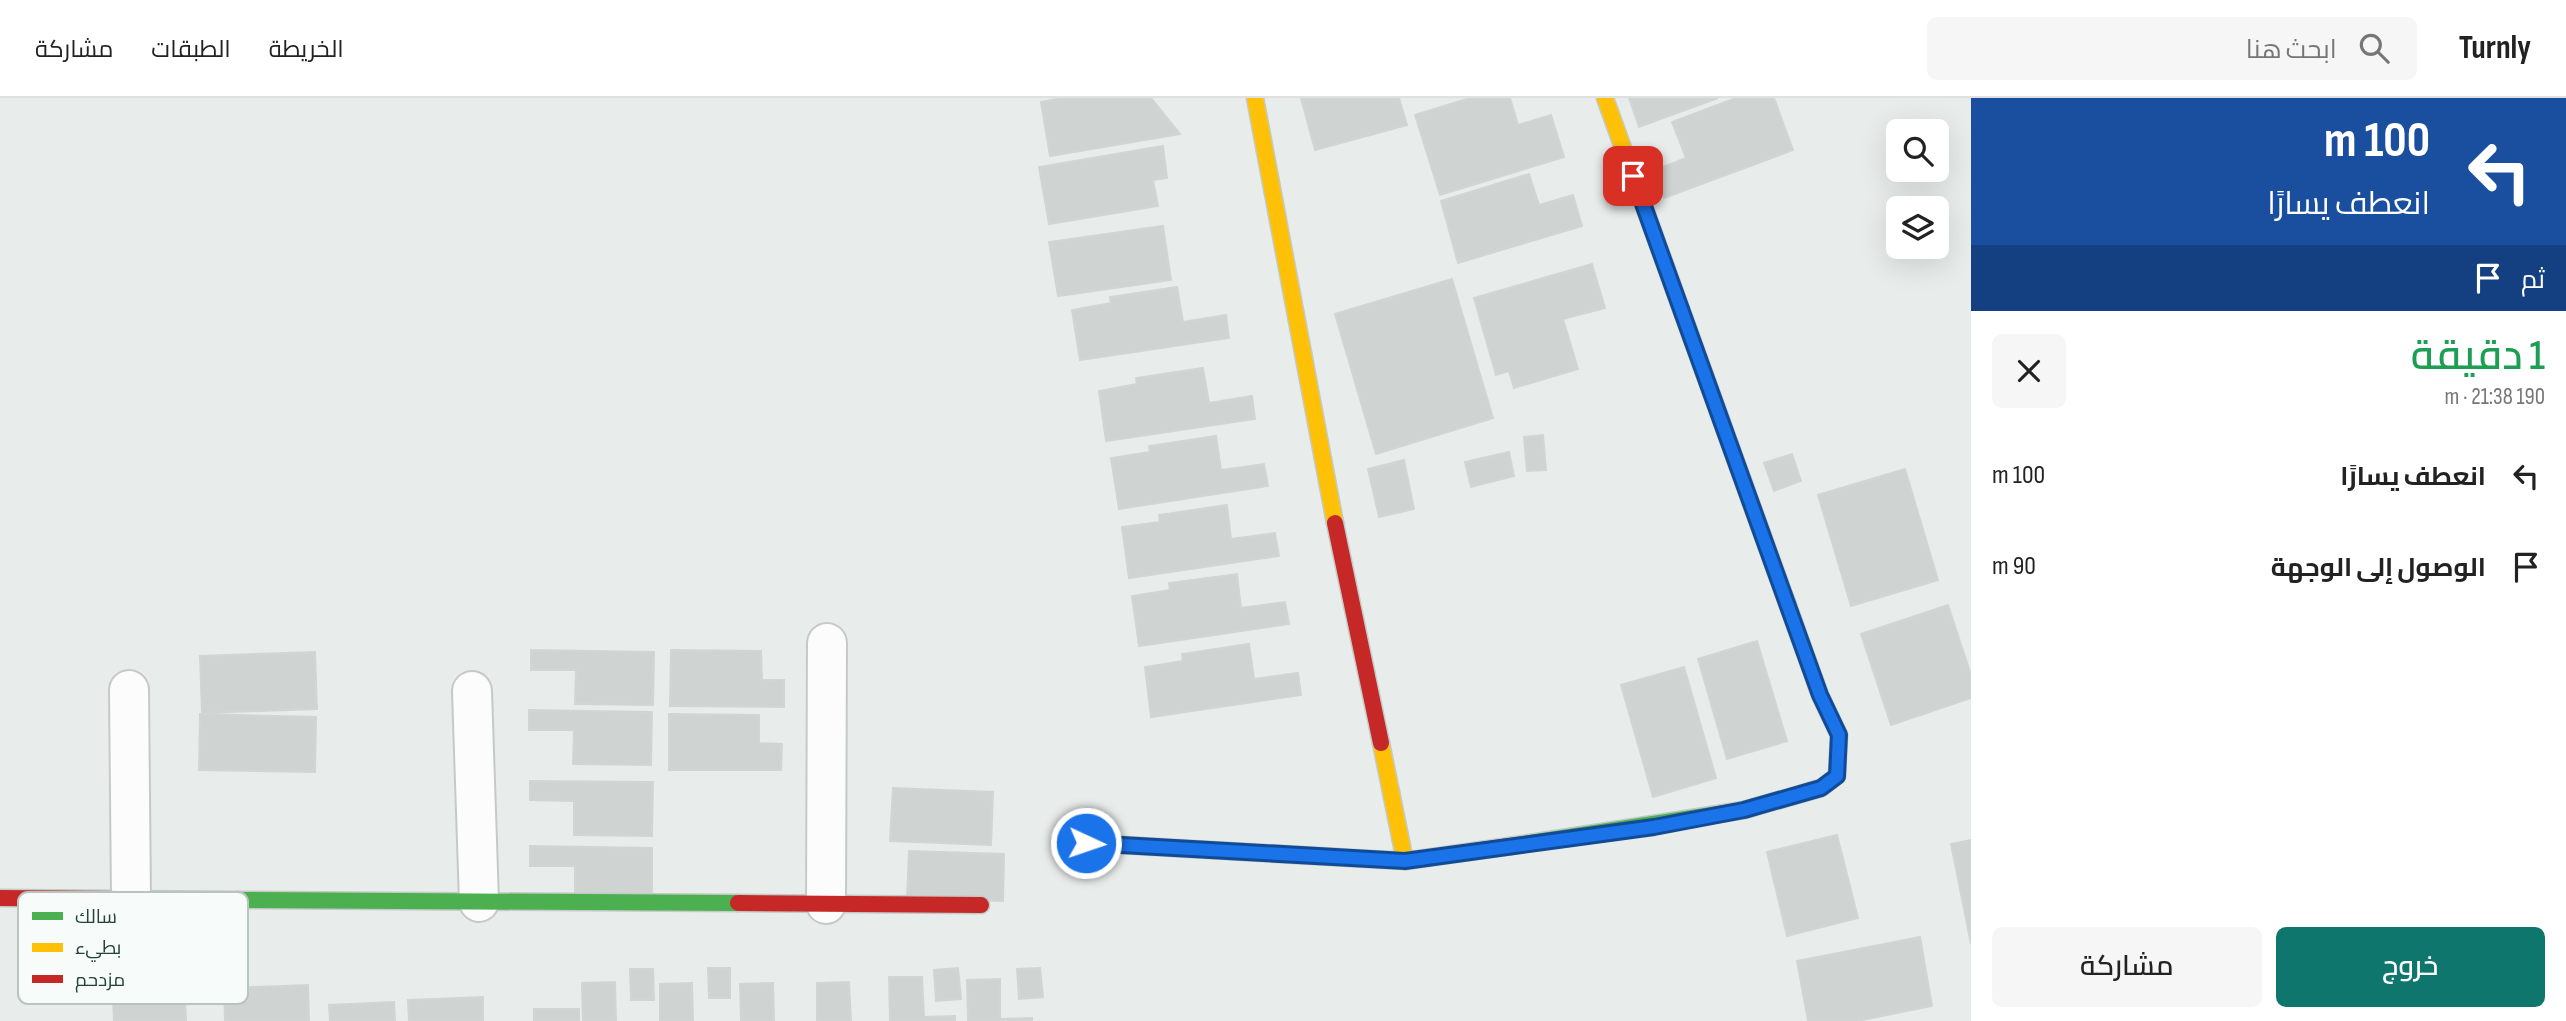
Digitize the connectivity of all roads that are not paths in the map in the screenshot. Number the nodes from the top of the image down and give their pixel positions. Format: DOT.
graph roads {
  1 [pos="1255,98"];
  2 [pos="1605,98"];
  3 [pos="827,643"];
  4 [pos="129,690"];
  5 [pos="472,691"];
  6 [pos="1086,843"];
  7 [pos="1405,861"];
  8 [pos="131,892"];
  9 [pos="0,898"];
  10 [pos="18,898"];
  11 [pos="248,900"];
  12 [pos="478,902"];
  13 [pos="826,904"];
  14 [pos="981,905"];
  1 -- 7 [label="street"];
  2 -- 7 [label="street"];
  3 -- 13 [label="street"];
  4 -- 8 [label="street"];
  5 -- 12 [label="street"];
  6 -- 7 [label="street"];
  9 -- 10 [label="street"];
  11 -- 12 [label="street"];
  12 -- 13 [label="street"];
  13 -- 14 [label="street"];
}
